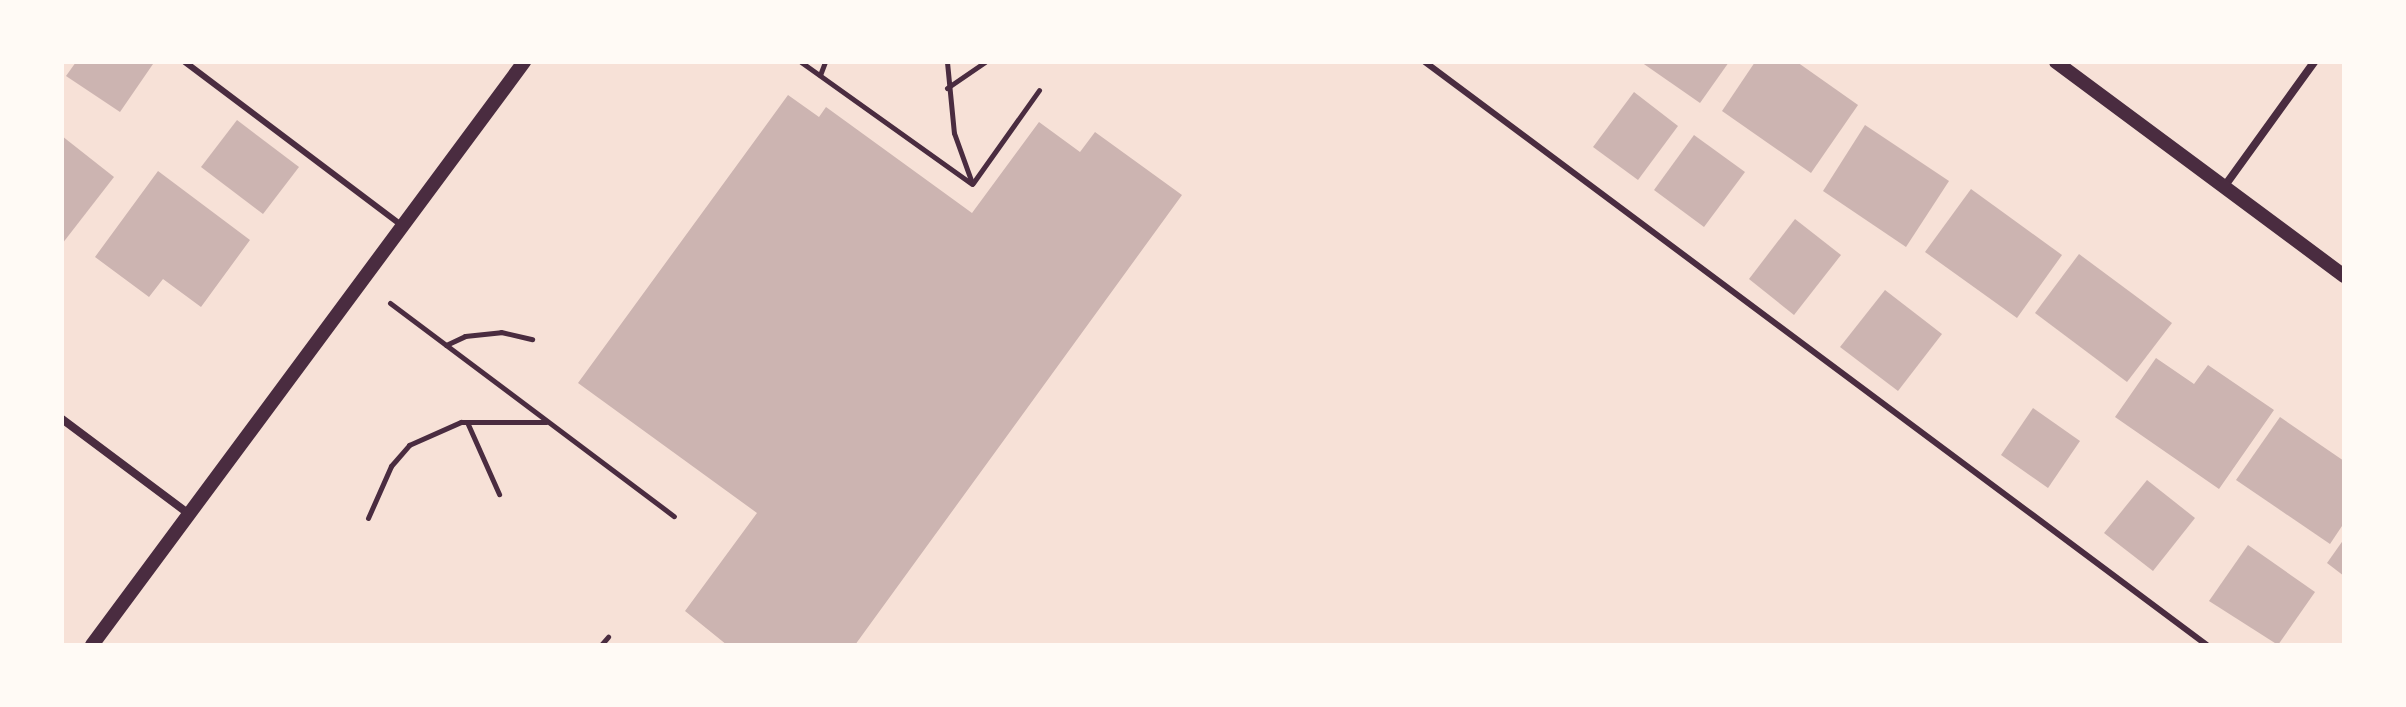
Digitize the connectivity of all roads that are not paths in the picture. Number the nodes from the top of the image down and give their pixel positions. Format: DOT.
graph roads {
  1 [pos="185,62"];
  2 [pos="524,62"];
  3 [pos="1425,62"];
  4 [pos="2056,62"];
  5 [pos="2314,62"];
  6 [pos="2224,187"];
  7 [pos="403,226"];
  8 [pos="2344,276"];
  9 [pos="62,419"];
  10 [pos="189,514"];
  11 [pos="92,645"];
  12 [pos="2207,645"];
  1 -- 7 [label="lane"];
  2 -- 7 [label="street"];
  3 -- 12 [label="lane"];
  4 -- 6 [label="street"];
  5 -- 6 [label="street"];
  6 -- 8 [label="street"];
  7 -- 10 [label="street"];
  9 -- 10 [label="street"];
  10 -- 11 [label="street"];
}
